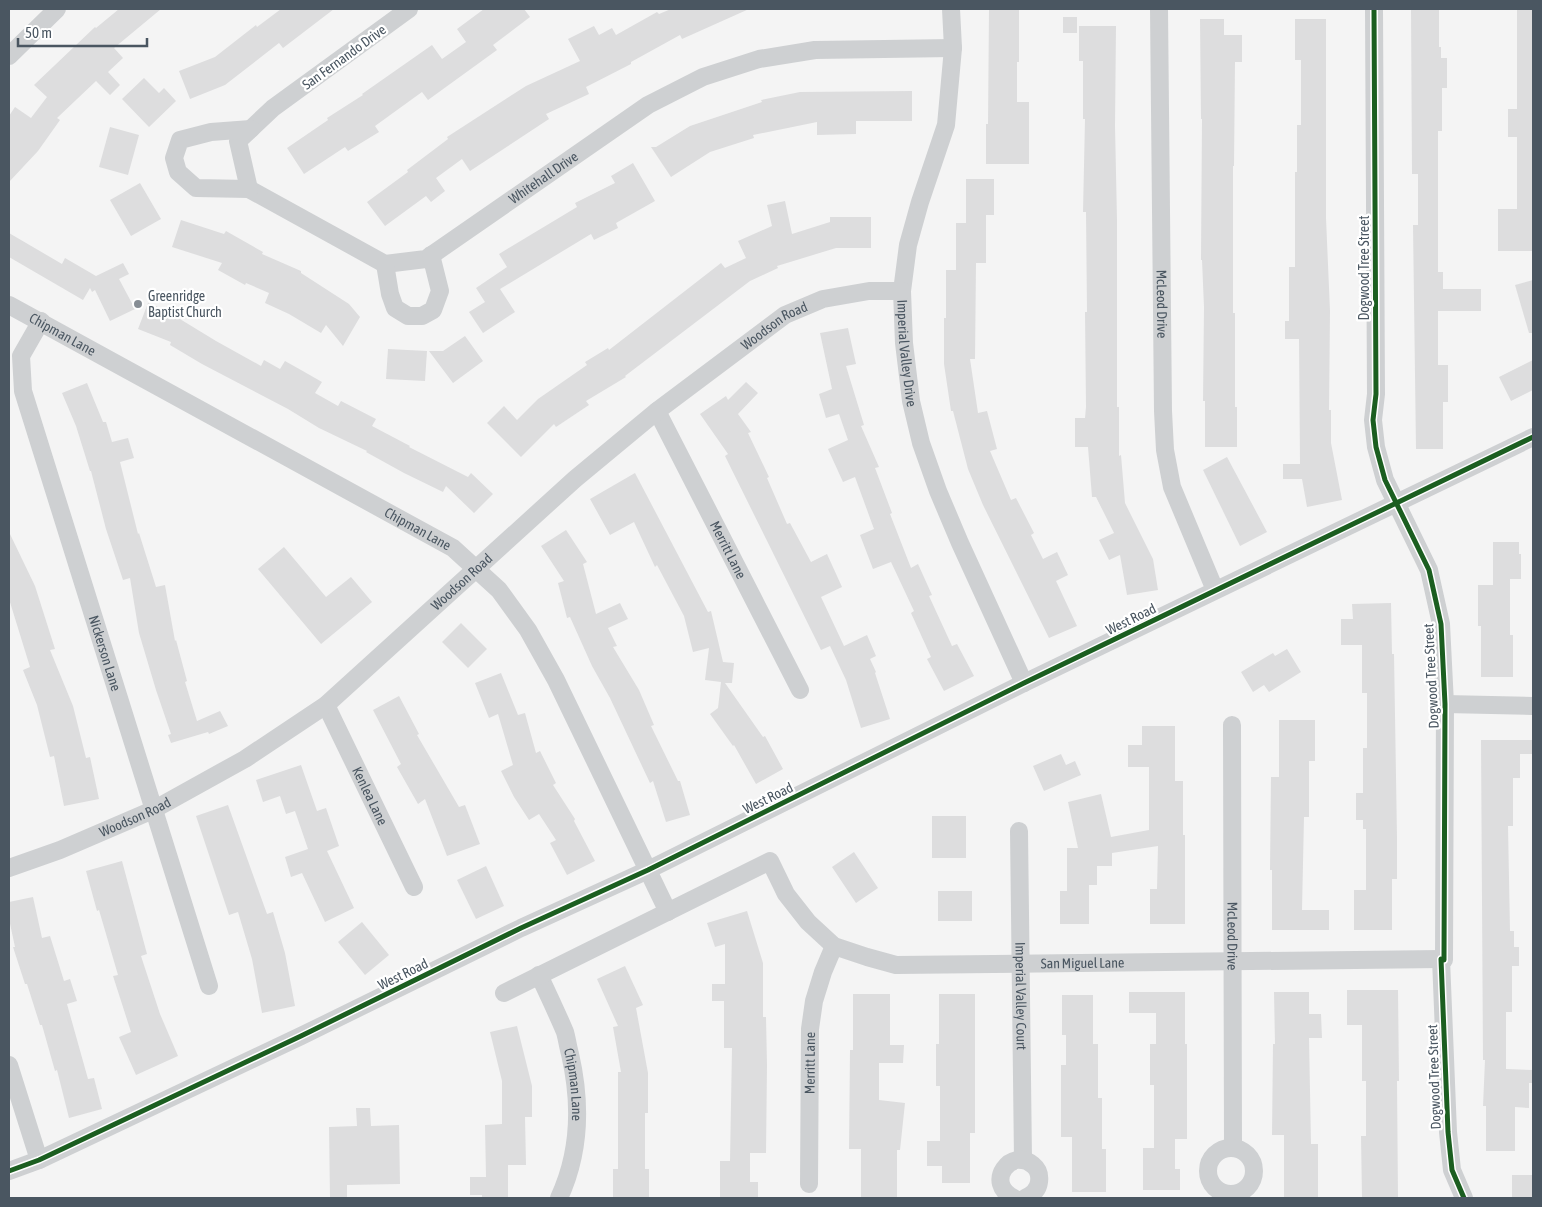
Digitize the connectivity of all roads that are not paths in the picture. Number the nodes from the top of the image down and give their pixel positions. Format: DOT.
graph roads {
  1 [pos="57,9"];
  2 [pos="409,9"];
  3 [pos="951,9"];
  4 [pos="1160,9"];
  5 [pos="1374,9"];
  6 [pos="952,48"];
  7 [pos="9,56"];
  8 [pos="251,129"];
  9 [pos="249,189"];
  10 [pos="431,255"];
  11 [pos="386,264"];
  12 [pos="902,290"];
  13 [pos="9,305"];
  14 [pos="41,321"];
  15 [pos="657,411"];
  16 [pos="1533,437"];
  17 [pos="1396,503"];
  18 [pos="475,568"];
  19 [pos="1215,590"];
  20 [pos="1024,683"];
  21 [pos="800,690"];
  22 [pos="1445,704"];
  23 [pos="326,705"];
  24 [pos="1533,706"];
  25 [pos="1232,725"];
  26 [pos="153,810"];
  27 [pos="1020,831"];
  28 [pos="9,868"];
  29 [pos="648,870"];
  30 [pos="414,887"];
  31 [pos="668,912"];
  32 [pos="834,946"];
  33 [pos="1441,959"];
  34 [pos="1233,961"];
  35 [pos="1022,964"];
  36 [pos="539,975"];
  37 [pos="209,986"];
  38 [pos="504,993"];
  39 [pos="9,1065"];
  40 [pos="1233,1148"];
  41 [pos="39,1160"];
  42 [pos="1023,1160"];
  43 [pos="9,1171"];
  44 [pos="809,1184"];
  45 [pos="560,1198"];
  46 [pos="1014,1198"];
  47 [pos="1025,1198"];
  48 [pos="1464,1198"];
  1 -- 7 [label="street"];
  2 -- 8 [label="street, San Fernando Drive"];
  3 -- 6 [label="street, Imperial Valley Drive"];
  4 -- 19 [label="street, McLeod Drive"];
  5 -- 17 [label="street, Dogwood Tree Street"];
  6 -- 10 [label="street, Whitehall Drive"];
  6 -- 12 [label="street, Imperial Valley Drive"];
  8 -- 9 [label="street"];
  8 -- 9 [label="street"];
  9 -- 11 [label="street"];
  10 -- 11 [label="street, Whitehall Drive"];
  10 -- 11 [label="street"];
  12 -- 15 [label="street, Woodson Road"];
  12 -- 20 [label="street, Imperial Valley Drive"];
  13 -- 14 [label="street, Chipman Lane"];
  14 -- 18 [label="street, Chipman Lane"];
  14 -- 26 [label="street, Nickerson Lane"];
  15 -- 18 [label="street, Woodson Road"];
  15 -- 21 [label="street, Merritt Lane"];
  16 -- 17 [label="street, West Road"];
  17 -- 19 [label="street, West Road"];
  17 -- 22 [label="street, Dogwood Tree Street"];
  18 -- 23 [label="street, Woodson Road"];
  18 -- 29 [label="street, Chipman Lane"];
  19 -- 20 [label="street, West Road"];
  20 -- 29 [label="street, West Road"];
  22 -- 24 [label="street"];
  22 -- 33 [label="street, Dogwood Tree Street"];
  23 -- 26 [label="street, Woodson Road"];
  23 -- 30 [label="street, Kenlea Lane"];
  25 -- 34 [label="street, McLeod Drive"];
  26 -- 28 [label="street, Woodson Road"];
  26 -- 37 [label="street, Nickerson Lane"];
  27 -- 35 [label="street, Imperial Valley Court"];
  29 -- 31 [label="street, Chipman Lane"];
  29 -- 41 [label="street, West Road"];
  31 -- 32 [label="street, San Miguel Lane"];
  31 -- 36 [label="street"];
  32 -- 35 [label="street, San Miguel Lane"];
  32 -- 44 [label="street, Merritt Lane"];
  33 -- 34 [label="street, San Miguel Lane"];
  33 -- 48 [label="street, Dogwood Tree Street"];
  34 -- 35 [label="street, San Miguel Lane"];
  34 -- 40 [label="street, McLeod Drive"];
  35 -- 42 [label="street, Imperial Valley Court"];
  36 -- 38 [label="street"];
  36 -- 45 [label="street, Chipman Lane"];
  39 -- 41 [label="street"];
  41 -- 43 [label="street, West Road"];
  42 -- 46 [label="street"];
  42 -- 47 [label="street"];
}
